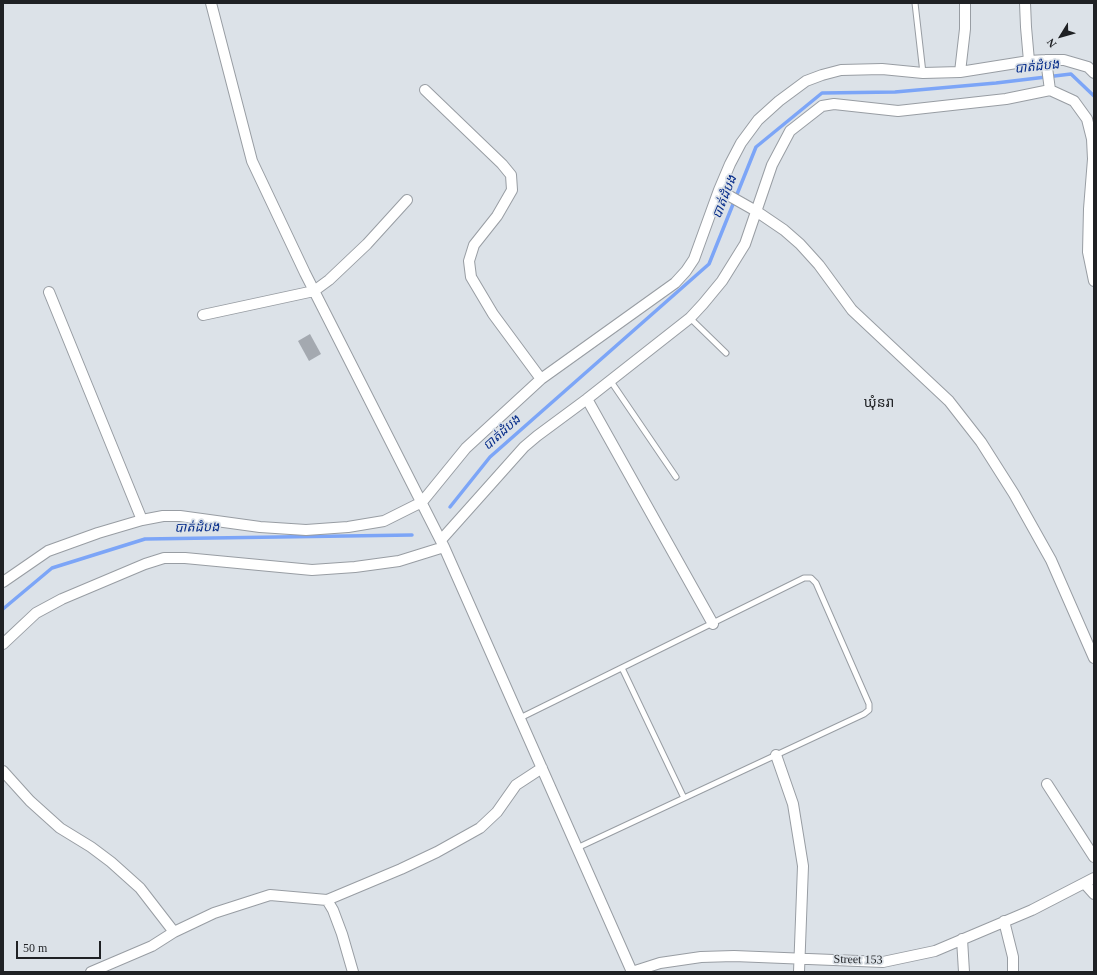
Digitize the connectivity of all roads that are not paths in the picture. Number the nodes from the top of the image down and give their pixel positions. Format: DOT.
graph roads {
  1 [pos="211,3"];
  2 [pos="915,3"];
  3 [pos="965,3"];
  4 [pos="1025,3"];
  5 [pos="1046,60"];
  6 [pos="1029,61"];
  7 [pos="960,72"];
  8 [pos="923,73"];
  9 [pos="1094,73"];
  10 [pos="1049,81"];
  11 [pos="425,90"];
  12 [pos="719,190"];
  13 [pos="407,200"];
  14 [pos="756,211"];
  15 [pos="1094,281"];
  16 [pos="314,291"];
  17 [pos="49,292"];
  18 [pos="202,315"];
  19 [pos="690,318"];
  20 [pos="726,353"];
  21 [pos="541,379"];
  22 [pos="610,380"];
  23 [pos="587,399"];
  24 [pos="676,477"];
  25 [pos="422,502"];
  26 [pos="142,520"];
  27 [pos="443,543"];
  28 [pos="3,582"];
  29 [pos="713,624"];
  30 [pos="3,644"];
  31 [pos="1094,658"];
  32 [pos="622,668"];
  33 [pos="520,718"];
  34 [pos="776,755"];
  35 [pos="542,768"];
  36 [pos="3,771"];
  37 [pos="1047,784"];
  38 [pos="684,798"];
  39 [pos="577,848"];
  40 [pos="1094,857"];
  41 [pos="1094,878"];
  42 [pos="1085,884"];
  43 [pos="1094,894"];
  44 [pos="327,900"];
  45 [pos="1004,921"];
  46 [pos="174,932"];
  47 [pos="962,939"];
  48 [pos="799,958"];
  49 [pos="91,972"];
  50 [pos="353,972"];
  51 [pos="635,972"];
  52 [pos="799,972"];
  53 [pos="964,972"];
  54 [pos="1013,972"];
  1 -- 16 [label="street"];
  2 -- 8 [label="lane"];
  3 -- 7 [label="street"];
  4 -- 6 [label="street"];
  5 -- 6 [label="street"];
  5 -- 9 [label="street"];
  5 -- 10 [label="street"];
  6 -- 7 [label="street"];
  7 -- 8 [label="street"];
  8 -- 12 [label="street"];
  10 -- 14 [label="street"];
  10 -- 15 [label="street"];
  11 -- 21 [label="street"];
  12 -- 14 [label="street"];
  12 -- 21 [label="street"];
  13 -- 16 [label="street"];
  14 -- 19 [label="street"];
  14 -- 31 [label="street"];
  16 -- 18 [label="street"];
  16 -- 25 [label="street"];
  17 -- 26 [label="street"];
  19 -- 20 [label="lane"];
  19 -- 22 [label="street"];
  21 -- 25 [label="street"];
  22 -- 23 [label="street"];
  22 -- 24 [label="lane"];
  23 -- 27 [label="street"];
  23 -- 29 [label="street"];
  25 -- 26 [label="street"];
  25 -- 27 [label="street"];
  26 -- 28 [label="street"];
  27 -- 30 [label="street"];
  27 -- 33 [label="street"];
  29 -- 32 [label="lane"];
  29 -- 34 [label="lane"];
  32 -- 33 [label="lane"];
  32 -- 38 [label="lane"];
  33 -- 35 [label="street"];
  34 -- 38 [label="lane"];
  34 -- 48 [label="street"];
  35 -- 39 [label="street"];
  35 -- 44 [label="street"];
  36 -- 46 [label="street"];
  37 -- 40 [label="street"];
  38 -- 39 [label="lane"];
  39 -- 51 [label="street"];
  41 -- 42 [label="street, Street 153"];
  42 -- 43 [label="street"];
  42 -- 45 [label="street, Street 153"];
  44 -- 46 [label="street"];
  44 -- 50 [label="street"];
  45 -- 47 [label="street, Street 153"];
  45 -- 54 [label="street"];
  46 -- 49 [label="street"];
  47 -- 48 [label="street, Street 153"];
  47 -- 53 [label="street"];
  48 -- 51 [label="street, Street 153"];
  48 -- 52 [label="street"];
}
